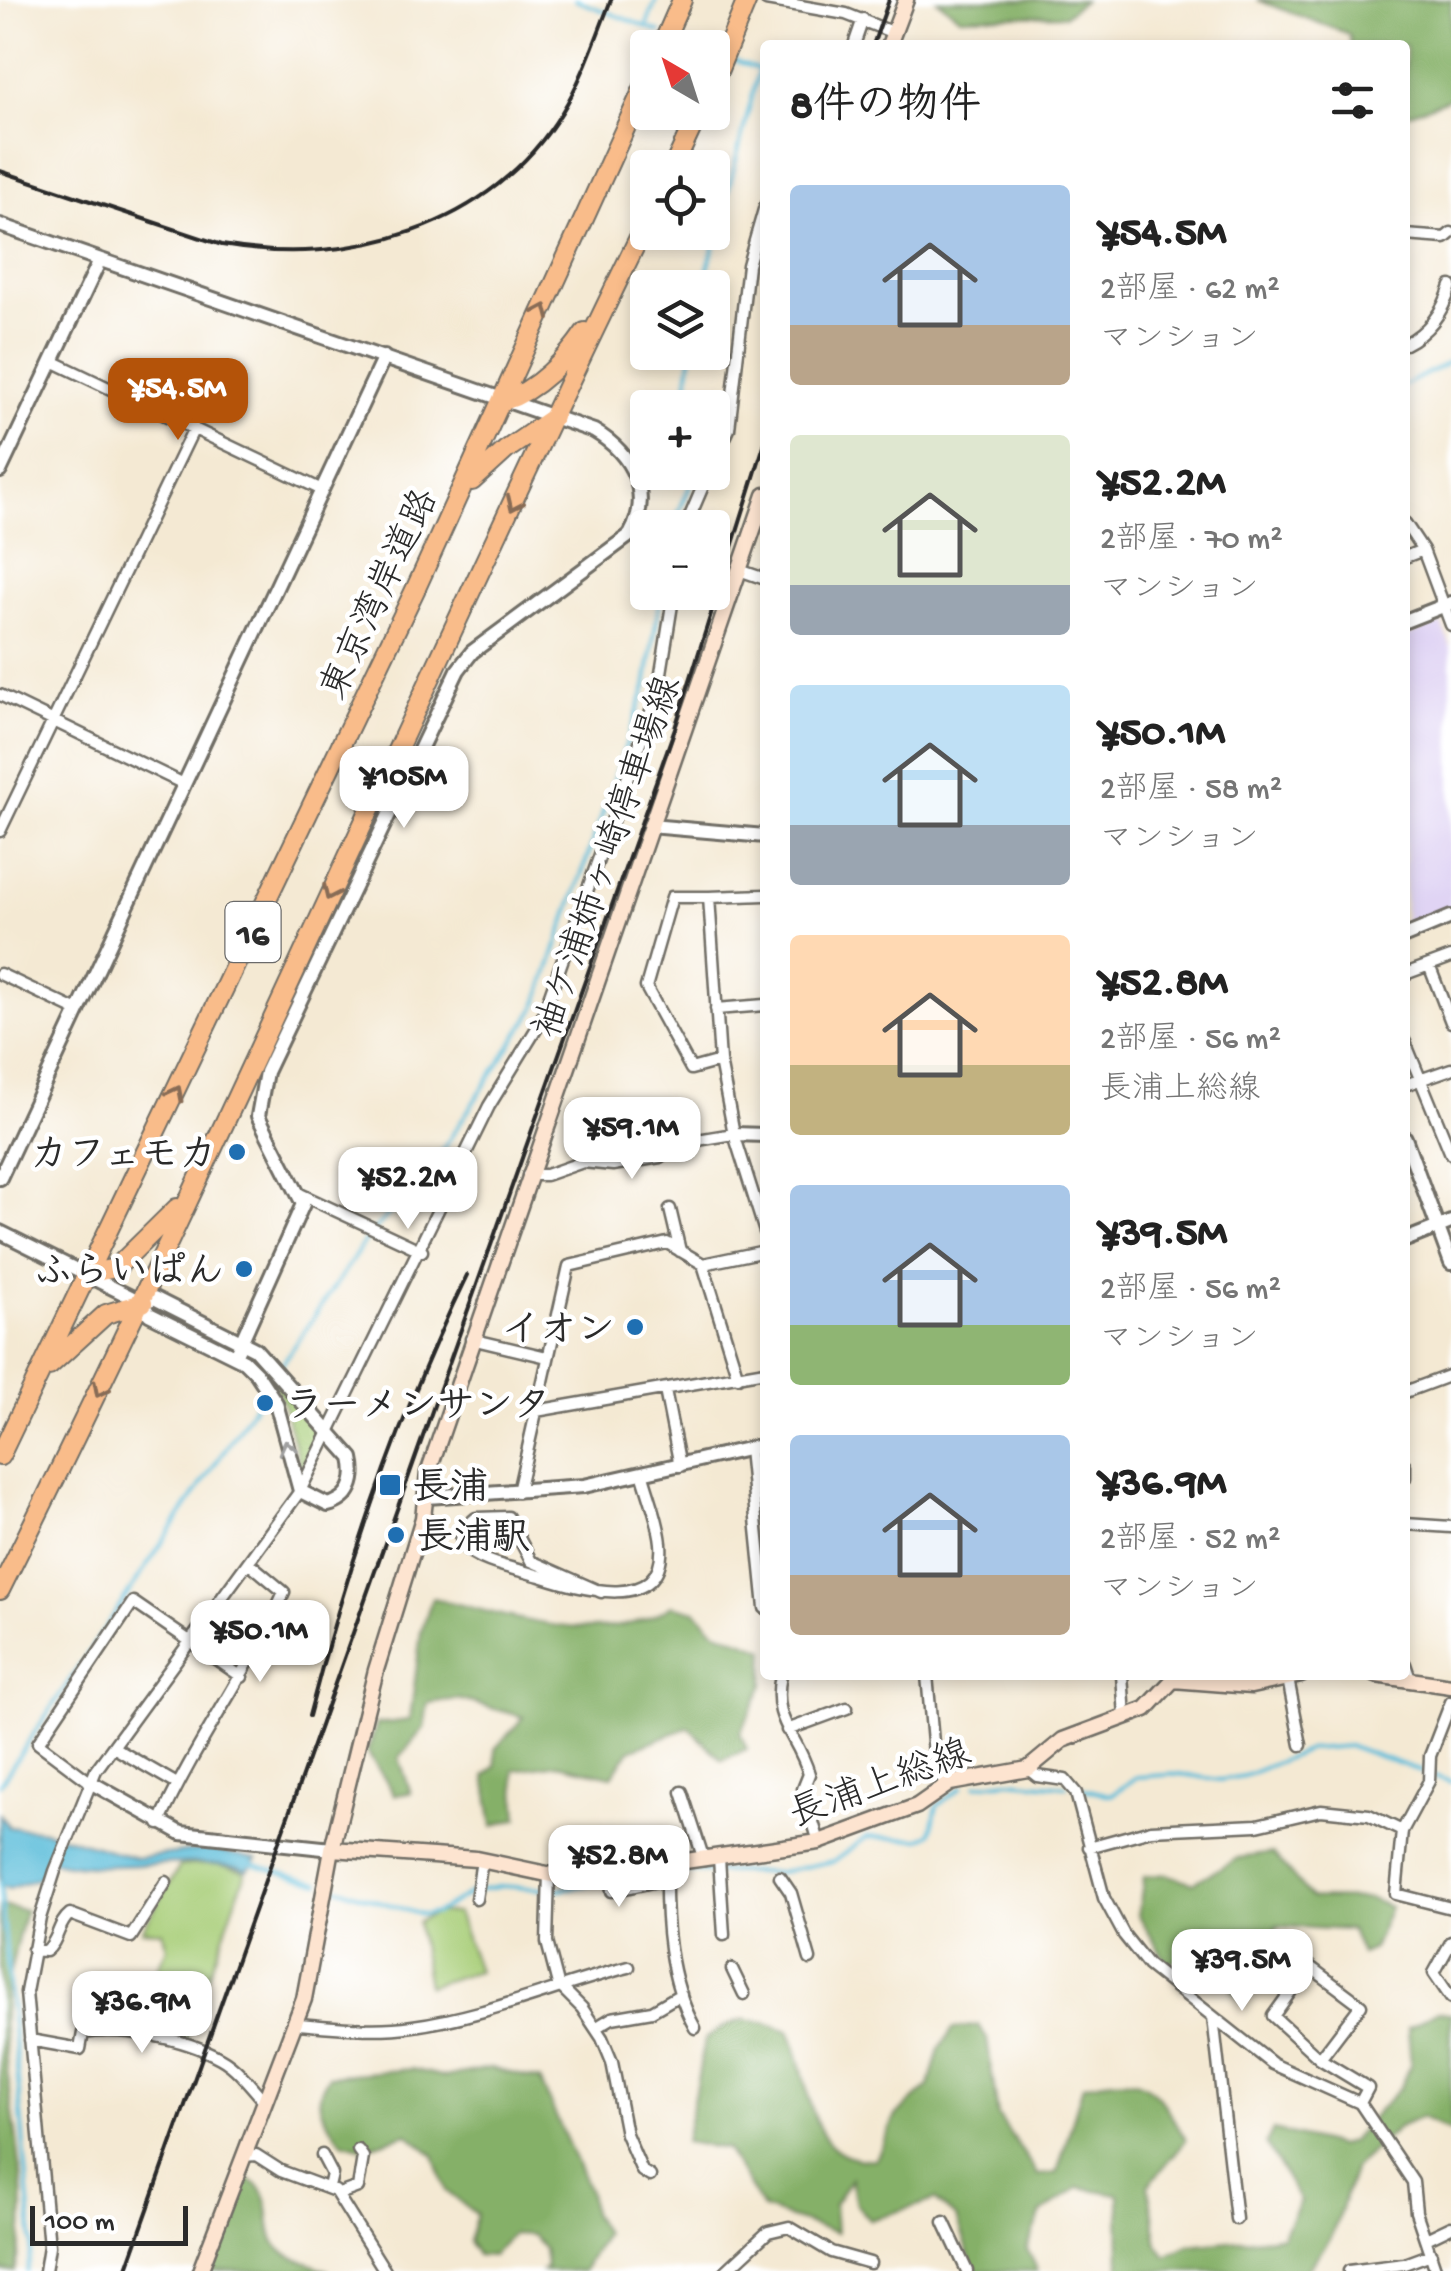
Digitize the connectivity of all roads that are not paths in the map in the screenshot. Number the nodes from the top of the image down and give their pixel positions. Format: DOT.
graph roads {
  1 [pos="682,0"];
  2 [pos="747,0"];
  3 [pos="766,0"];
  4 [pos="906,0"];
  5 [pos="863,19"];
  6 [pos="669,30"];
  7 [pos="891,39"];
  8 [pos="856,40"];
  9 [pos="730,42"];
  10 [pos="630,118"];
  11 [pos="760,223"];
  12 [pos="0,225"];
  13 [pos="1410,236"];
  14 [pos="1449,239"];
  15 [pos="632,250"];
  16 [pos="100,260"];
  17 [pos="619,277"];
  18 [pos="1451,286"];
  19 [pos="1410,341"];
  20 [pos="384,357"];
  21 [pos="52,360"];
  22 [pos="504,400"];
  23 [pos="555,416"];
  24 [pos="194,428"];
  25 [pos="730,429"];
  26 [pos="0,471"];
  27 [pos="322,490"];
  28 [pos="458,496"];
  29 [pos="760,511"];
  30 [pos="1410,529"];
  31 [pos="1424,550"];
  32 [pos="1410,555"];
  33 [pos="742,570"];
  34 [pos="760,577"];
  35 [pos="1447,605"];
  36 [pos="671,610"];
  37 [pos="1410,619"];
  38 [pos="1451,626"];
  39 [pos="0,695"];
  40 [pos="53,720"];
  41 [pos="184,784"];
  42 [pos="650,826"];
  43 [pos="0,832"];
  44 [pos="760,836"];
  45 [pos="709,896"];
  46 [pos="760,896"];
  47 [pos="1451,917"];
  48 [pos="1410,934"];
  49 [pos="1451,957"];
  50 [pos="1429,965"];
  51 [pos="1410,972"];
  52 [pos="0,974"];
  53 [pos="760,1005"];
  54 [pos="716,1009"];
  55 [pos="78,1012"];
  56 [pos="1451,1022"];
  57 [pos="1410,1055"];
  58 [pos="720,1061"];
  59 [pos="1451,1070"];
  60 [pos="1420,1080"];
  61 [pos="1410,1083"];
  62 [pos="734,1134"];
  63 [pos="760,1135"];
  64 [pos="1410,1149"];
  65 [pos="1451,1154"];
  66 [pos="528,1175"];
  67 [pos="0,1178"];
  68 [pos="300,1194"];
  69 [pos="188,1196"];
  70 [pos="670,1210"];
  71 [pos="760,1216"];
  72 [pos="1444,1225"];
  73 [pos="0,1232"];
  74 [pos="1410,1238"];
  75 [pos="422,1251"];
  76 [pos="680,1251"];
  77 [pos="760,1252"];
  78 [pos="1451,1263"];
  79 [pos="703,1264"];
  80 [pos="86,1274"];
  81 [pos="143,1303"];
  82 [pos="472,1339"];
  83 [pos="244,1342"];
  84 [pos="236,1356"];
  85 [pos="547,1357"];
  86 [pos="760,1372"];
  87 [pos="1451,1375"];
  88 [pos="38,1377"];
  89 [pos="738,1377"];
  90 [pos="665,1390"];
  91 [pos="1410,1390"];
  92 [pos="536,1411"];
  93 [pos="330,1430"];
  94 [pos="760,1446"];
  95 [pos="749,1449"];
  96 [pos="0,1456"];
  97 [pos="680,1466"];
  98 [pos="644,1475"];
  99 [pos="300,1491"];
  100 [pos="518,1492"];
  101 [pos="427,1497"];
  102 [pos="1410,1524"];
  103 [pos="1451,1528"];
  104 [pos="760,1558"];
  105 [pos="248,1562"];
  106 [pos="0,1590"];
  107 [pos="600,1592"];
  108 [pos="191,1638"];
  109 [pos="242,1677"];
  110 [pos="780,1680"];
  111 [pos="927,1680"];
  112 [pos="1122,1680"];
  113 [pos="1172,1680"];
  114 [pos="1172,1680"];
  115 [pos="1278,1680"];
  116 [pos="1294,1680"];
  117 [pos="1400,1680"];
  118 [pos="1410,1682"];
  119 [pos="1451,1686"];
  120 [pos="1451,1702"];
  121 [pos="847,1708"];
  122 [pos="1125,1716"];
  123 [pos="787,1730"];
  124 [pos="1301,1744"];
  125 [pos="113,1747"];
  126 [pos="1028,1769"];
  127 [pos="90,1782"];
  128 [pos="177,1784"];
  129 [pos="946,1786"];
  130 [pos="682,1792"];
  131 [pos="159,1824"];
  132 [pos="1402,1831"];
  133 [pos="819,1842"];
  134 [pos="1089,1846"];
  135 [pos="332,1849"];
  136 [pos="712,1859"];
  137 [pos="482,1860"];
  138 [pos="666,1872"];
  139 [pos="548,1874"];
  140 [pos="780,1877"];
  141 [pos="166,1882"];
  142 [pos="476,1900"];
  143 [pos="1451,1908"];
  144 [pos="724,1935"];
  145 [pos="1451,1942"];
  146 [pos="33,1950"];
  147 [pos="810,1959"];
  148 [pos="629,1966"];
  149 [pos="732,1968"];
  150 [pos="558,1984"];
  151 [pos="681,1994"];
  152 [pos="744,1994"];
  153 [pos="1451,1998"];
  154 [pos="1213,2016"];
  155 [pos="297,2024"];
  156 [pos="597,2028"];
  157 [pos="695,2028"];
  158 [pos="30,2040"];
  159 [pos="1320,2059"];
  160 [pos="264,2102"];
  161 [pos="1360,2104"];
  162 [pos="358,2150"];
  163 [pos="322,2155"];
  164 [pos="242,2156"];
  165 [pos="650,2176"];
  166 [pos="334,2190"];
  167 [pos="1236,2218"];
  168 [pos="944,2222"];
  169 [pos="1451,2227"];
  170 [pos="1426,2239"];
  171 [pos="1430,2254"];
  172 [pos="870,2264"];
  173 [pos="44,2271"];
  174 [pos="200,2271"];
  175 [pos="385,2271"];
  176 [pos="726,2271"];
  177 [pos="966,2271"];
  178 [pos="1349,2271"];
  179 [pos="1436,2271"];
  1 -- 6 [label="highway"];
  2 -- 9 [label="highway"];
  3 -- 5 [label="street"];
  4 -- 7 [label="main road"];
  5 -- 7 [label="street"];
  5 -- 8 [label="street"];
  22 -- 10 [label="highway, 東京湾岸道路 / 16, one-way"];
  11 -- 25 [label="street"];
  12 -- 16 [label="street"];
  13 -- 14 [label="street"];
  15 -- 17 [label="highway, 16"];
  16 -- 20 [label="street"];
  16 -- 21 [label="street"];
  17 -- 22 [label="highway"];
  17 -- 23 [label="highway, 16"];
  18 -- 19 [label="street"];
  20 -- 22 [label="street"];
  20 -- 27 [label="street"];
  21 -- 24 [label="street"];
  21 -- 26 [label="street"];
  22 -- 23 [label="street"];
  22 -- 28 [label="highway, 東京湾岸道路 / 16"];
  23 -- 28 [label="highway"];
  23 -- 68 [label="street"];
  23 -- 69 [label="highway, 16, one-way"];
  24 -- 27 [label="street"];
  24 -- 40 [label="street"];
  27 -- 41 [label="street"];
  80 -- 28 [label="highway, 東京湾岸道路 / 16, one-way"];
  29 -- 33 [label="main road, 袖ケ浦姉ヶ崎停車場線"];
  30 -- 31 [label="street"];
  31 -- 32 [label="street"];
  31 -- 35 [label="street"];
  33 -- 34 [label="street"];
  33 -- 42 [label="main road, 袖ケ浦姉ヶ崎停車場線"];
  35 -- 37 [label="street"];
  35 -- 38 [label="street"];
  36 -- 75 [label="street"];
  39 -- 40 [label="street"];
  40 -- 41 [label="street"];
  40 -- 43 [label="street"];
  41 -- 55 [label="street"];
  42 -- 44 [label="street"];
  42 -- 66 [label="main road, 袖ケ浦姉ヶ崎停車場線"];
  45 -- 46 [label="street"];
  45 -- 54 [label="street"];
  45 -- 58 [label="street"];
  47 -- 48 [label="street"];
  49 -- 50 [label="street"];
  50 -- 51 [label="street"];
  50 -- 56 [label="street"];
  52 -- 55 [label="street"];
  53 -- 54 [label="street"];
  54 -- 58 [label="street"];
  55 -- 67 [label="street"];
  57 -- 60 [label="street"];
  58 -- 62 [label="street"];
  59 -- 60 [label="street"];
  60 -- 61 [label="street"];
  60 -- 65 [label="street"];
  62 -- 63 [label="street"];
  62 -- 66 [label="street"];
  62 -- 71 [label="street"];
  64 -- 72 [label="street"];
  66 -- 82 [label="main road, 袖ケ浦姉ヶ崎停車場線"];
  68 -- 75 [label="street"];
  68 -- 83 [label="street"];
  69 -- 80 [label="highway"];
  69 -- 81 [label="highway, 16"];
  70 -- 76 [label="street"];
  72 -- 74 [label="street"];
  72 -- 78 [label="street"];
  73 -- 80 [label="street"];
  75 -- 93 [label="street"];
  76 -- 79 [label="street"];
  76 -- 85 [label="street"];
  77 -- 79 [label="street"];
  79 -- 89 [label="street"];
  80 -- 81 [label="street"];
  80 -- 88 [label="highway, 東京湾岸道路 / 16"];
  81 -- 83 [label="street"];
  81 -- 84 [label="street"];
  81 -- 88 [label="highway"];
  81 -- 106 [label="highway, 16, one-way"];
  82 -- 85 [label="street"];
  82 -- 101 [label="main road, 袖ケ浦姉ヶ崎停車場線"];
  83 -- 84 [label="street"];
  83 -- 93 [label="street"];
  99 -- 84 [label="street, one-way"];
  85 -- 92 [label="street"];
  86 -- 89 [label="street"];
  87 -- 91 [label="street"];
  88 -- 96 [label="highway, 東京湾岸道路 / 16"];
  89 -- 90 [label="street"];
  90 -- 92 [label="street"];
  90 -- 97 [label="street"];
  92 -- 100 [label="street"];
  93 -- 99 [label="street"];
  93 -- 99 [label="street"];
  94 -- 95 [label="street"];
  95 -- 97 [label="street"];
  95 -- 104 [label="street"];
  97 -- 98 [label="street"];
  98 -- 100 [label="street"];
  98 -- 107 [label="street"];
  99 -- 105 [label="street"];
  100 -- 101 [label="street"];
  101 -- 135 [label="main road, 袖ケ浦姉ヶ崎停車場線"];
  102 -- 103 [label="street"];
  105 -- 108 [label="street"];
  105 -- 109 [label="street"];
  107 -- 107 [label="street"];
  108 -- 109 [label="street"];
  108 -- 125 [label="street"];
  108 -- 127 [label="street"];
  109 -- 128 [label="street"];
  110 -- 123 [label="street"];
  111 -- 129 [label="street"];
  112 -- 122 [label="street"];
  113 -- 115 [label="main road, 長浦上総線"];
  114 -- 122 [label="main road, 長浦上総線"];
  116 -- 124 [label="street"];
  117 -- 118 [label="main road"];
  118 -- 119 [label="main road"];
  120 -- 132 [label="street"];
  121 -- 123 [label="street"];
  122 -- 126 [label="main road, 長浦上総線"];
  123 -- 133 [label="street"];
  125 -- 127 [label="street"];
  125 -- 128 [label="street"];
  126 -- 129 [label="main road, 長浦上総線"];
  126 -- 134 [label="street"];
  127 -- 131 [label="street"];
  127 -- 146 [label="street"];
  128 -- 131 [label="street"];
  129 -- 133 [label="main road, 長浦上総線"];
  130 -- 136 [label="street"];
  131 -- 135 [label="street"];
  132 -- 134 [label="street"];
  132 -- 143 [label="street"];
  133 -- 136 [label="main road, 長浦上総線"];
  134 -- 154 [label="street"];
  135 -- 137 [label="main road, 長浦上総線"];
  135 -- 155 [label="main road, 袖ケ浦姉ヶ崎停車場線"];
  136 -- 138 [label="main road, 長浦上総線"];
  136 -- 144 [label="street"];
  137 -- 139 [label="main road, 長浦上総線"];
  137 -- 142 [label="street"];
  138 -- 139 [label="main road, 長浦上総線"];
  138 -- 151 [label="street"];
  139 -- 150 [label="street"];
  140 -- 147 [label="street"];
  141 -- 146 [label="street"];
  145 -- 153 [label="street"];
  146 -- 158 [label="street"];
  148 -- 150 [label="street"];
  149 -- 152 [label="street"];
  150 -- 155 [label="street"];
  150 -- 156 [label="street"];
  151 -- 156 [label="street"];
  151 -- 157 [label="street"];
  154 -- 161 [label="street"];
  154 -- 167 [label="street"];
  155 -- 160 [label="main road, 袖ケ浦姉ヶ崎停車場線"];
  156 -- 165 [label="street"];
  158 -- 160 [label="street"];
  158 -- 173 [label="street"];
  159 -- 159 [label="street"];
  159 -- 161 [label="street"];
  160 -- 164 [label="main road, 袖ケ浦姉ヶ崎停車場線"];
  161 -- 170 [label="street"];
  162 -- 166 [label="street"];
  163 -- 166 [label="street"];
  164 -- 166 [label="street"];
  164 -- 174 [label="main road, 袖ケ浦姉ヶ崎停車場線"];
  166 -- 175 [label="street"];
  168 -- 177 [label="street"];
  169 -- 170 [label="street"];
  170 -- 171 [label="street"];
  171 -- 178 [label="street"];
  171 -- 179 [label="street"];
  172 -- 176 [label="street"];
}
